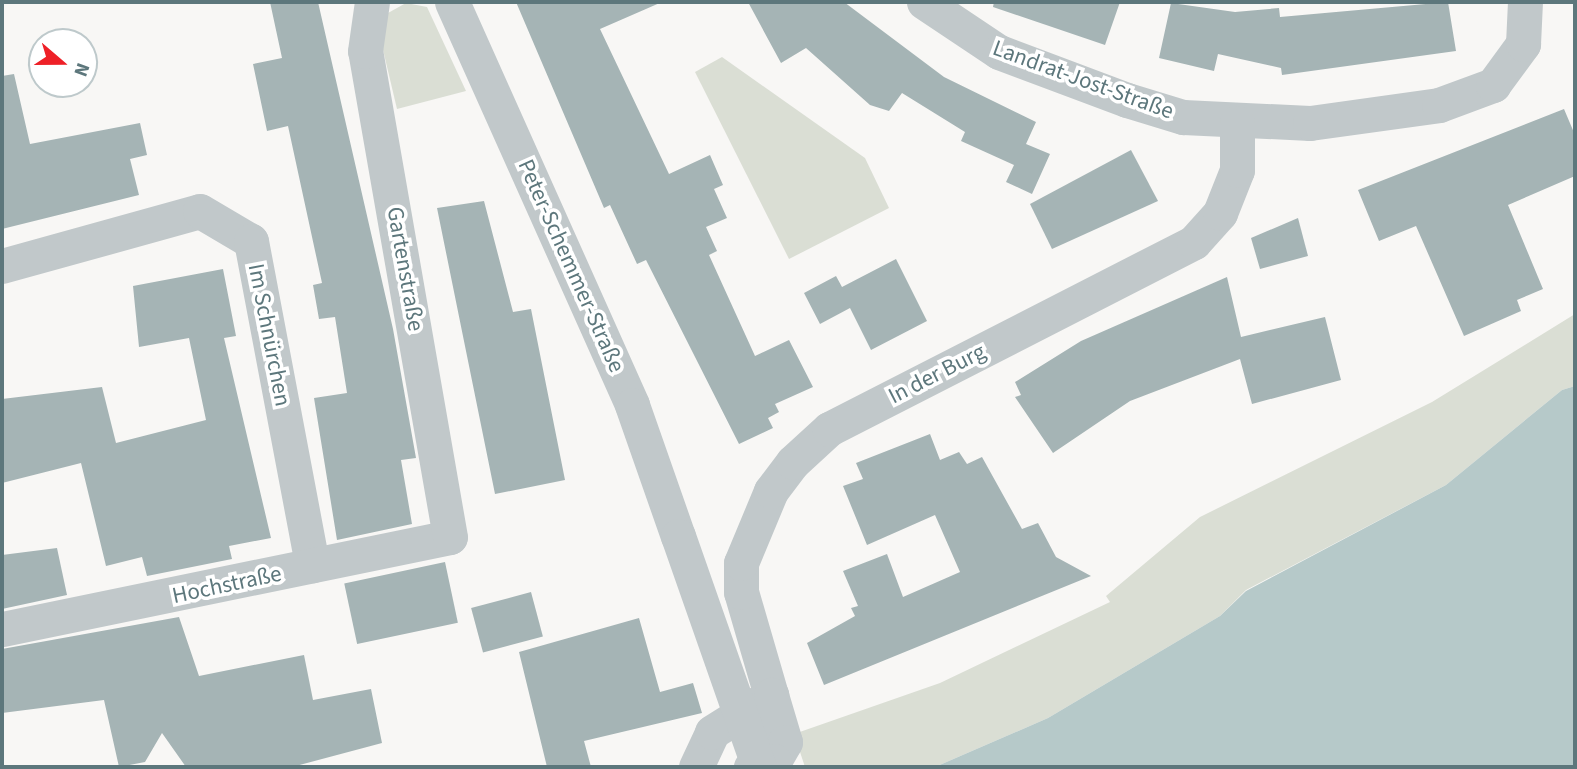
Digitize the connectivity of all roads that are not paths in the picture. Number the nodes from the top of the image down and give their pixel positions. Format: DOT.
graph roads {
  1 [pos="372,2"];
  2 [pos="452,2"];
  3 [pos="924,2"];
  4 [pos="1525,2"];
  5 [pos="1237,123"];
  6 [pos="2,266"];
  7 [pos="450,537"];
  8 [pos="312,565"];
  9 [pos="2,629"];
  10 [pos="771,695"];
  11 [pos="696,767"];
  12 [pos="751,767"];
  13 [pos="759,767"];
  1 -- 7 [label="street, Gartenstraße"];
  2 -- 13 [label="street, Peter-Schemmer-Straße, bridge"];
  3 -- 5 [label="street, Landrat-Jost-Straße"];
  4 -- 5 [label="street, Landrat-Jost-Straße"];
  5 -- 10 [label="street, In der Burg"];
  6 -- 8 [label="street, Im Schnürchen"];
  7 -- 8 [label="street, Hochstraße"];
  8 -- 9 [label="street, Hochstraße"];
  10 -- 11 [label="street"];
  10 -- 12 [label="street, In der Burg"];
}
